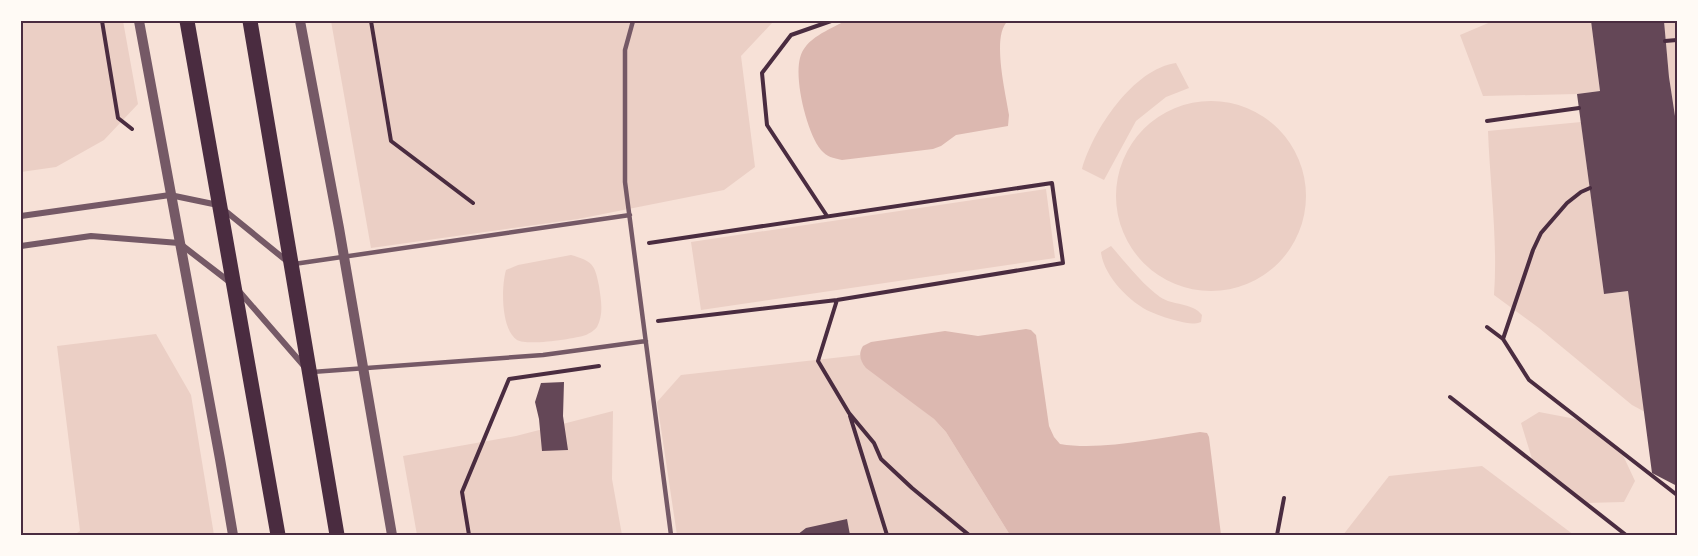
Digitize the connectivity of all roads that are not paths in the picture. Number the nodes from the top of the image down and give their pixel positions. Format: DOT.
graph roads {
  1 [pos="139,21"];
  2 [pos="187,21"];
  3 [pos="250,21"];
  4 [pos="300,21"];
  5 [pos="633,21"];
  6 [pos="170,195"];
  7 [pos="218,205"];
  8 [pos="630,215"];
  9 [pos="21,216"];
  10 [pos="179,243"];
  11 [pos="21,246"];
  12 [pos="290,264"];
  13 [pos="235,286"];
  14 [pos="646,341"];
  15 [pos="309,372"];
  16 [pos="233,535"];
  17 [pos="278,535"];
  18 [pos="337,535"];
  19 [pos="392,535"];
  20 [pos="672,535"];
  1 -- 6 [label="street"];
  2 -- 7 [label="main road"];
  3 -- 12 [label="main road"];
  4 -- 19 [label="street"];
  5 -- 8 [label="lane"];
  6 -- 7 [label="street"];
  6 -- 9 [label="street"];
  6 -- 10 [label="street"];
  7 -- 12 [label="street"];
  7 -- 13 [label="main road"];
  8 -- 12 [label="lane"];
  8 -- 14 [label="lane"];
  10 -- 11 [label="street"];
  10 -- 13 [label="street"];
  10 -- 16 [label="street"];
  12 -- 15 [label="main road"];
  13 -- 15 [label="street"];
  13 -- 17 [label="main road"];
  14 -- 15 [label="lane"];
  14 -- 20 [label="lane"];
  15 -- 18 [label="main road"];
}
